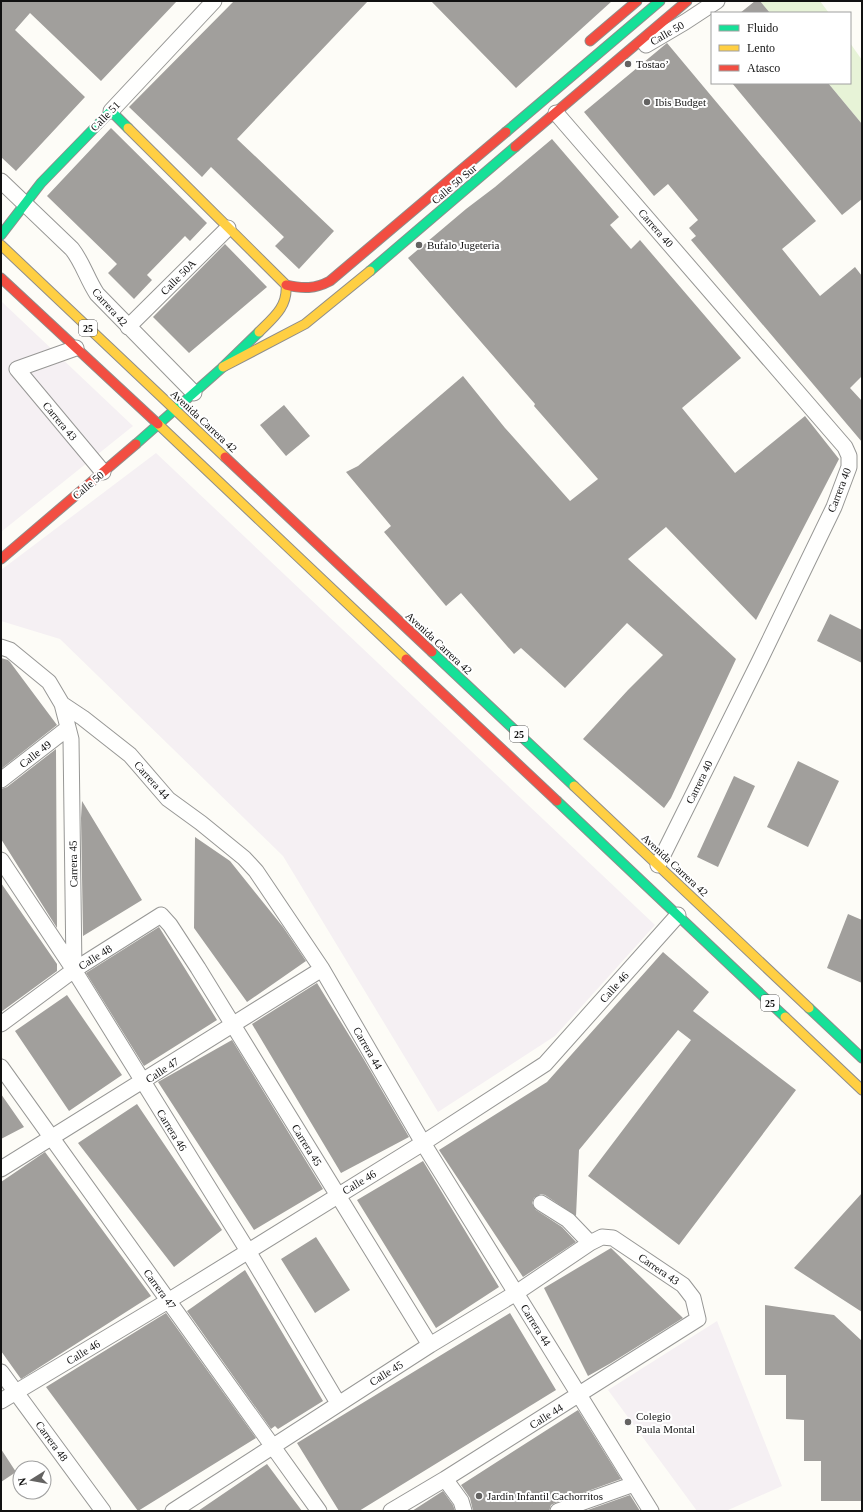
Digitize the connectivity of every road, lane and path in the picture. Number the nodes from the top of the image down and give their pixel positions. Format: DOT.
graph roads {
  1 [pos="214,1"];
  2 [pos="637,1"];
  3 [pos="660,1"];
  4 [pos="687,1"];
  5 [pos="717,1"];
  6 [pos="582,49"];
  7 [pos="616,62"];
  8 [pos="562,73"];
  9 [pos="111,110"];
  10 [pos="556,113"];
  11 [pos="526,115"];
  12 [pos="1,181"];
  13 [pos="24,204"];
  14 [pos="228,228"];
  15 [pos="1,235"];
  16 [pos="1,245"];
  17 [pos="1,278"];
  18 [pos="286,285"];
  19 [pos="128,327"];
  20 [pos="76,348"];
  21 [pos="223,367"];
  22 [pos="194,393"];
  23 [pos="175,410"];
  24 [pos="159,425"];
  25 [pos="103,472"];
  26 [pos="1,559"];
  27 [pos="6,648"];
  28 [pos="62,704"];
  29 [pos="68,728"];
  30 [pos="1,780"];
  31 [pos="1,860"];
  32 [pos="658,865"];
  33 [pos="678,915"];
  34 [pos="728,931"];
  35 [pos="183,945"];
  36 [pos="748,963"];
  37 [pos="322,969"];
  38 [pos="74,970"];
  39 [pos="756,976"];
  40 [pos="775,1008"];
  41 [pos="1,1024"];
  42 [pos="233,1026"];
  43 [pos="862,1058"];
  44 [pos="1,1066"];
  45 [pos="142,1082"];
  46 [pos="862,1090"];
  47 [pos="51,1138"];
  48 [pos="423,1143"];
  49 [pos="1,1169"];
  50 [pos="338,1195"];
  51 [pos="541,1203"];
  52 [pos="596,1240"];
  53 [pos="248,1251"];
  54 [pos="516,1293"];
  55 [pos="168,1301"];
  56 [pos="698,1319"];
  57 [pos="430,1345"];
  58 [pos="1,1372"];
  59 [pos="16,1392"];
  60 [pos="579,1395"];
  61 [pos="1,1401"];
  62 [pos="338,1403"];
  63 [pos="272,1446"];
  64 [pos="445,1479"];
  65 [pos="634,1484"];
  66 [pos="103,1511"];
  67 [pos="173,1511"];
  68 [pos="319,1511"];
  69 [pos="391,1511"];
  70 [pos="464,1511"];
  71 [pos="558,1511"];
  72 [pos="651,1511"];
  1 -- 9 [label="street, Calle 51"];
  2 -- 6 [label="main road"];
  3 -- 11 [label="main road, Calle 50 Sur"];
  4 -- 7 [label="main road, Calle 50 Sur"];
  5 -- 7 [label="street, Calle 50"];
  7 -- 10 [label="main road, Calle 50 Sur"];
  8 -- 11 [label="main road"];
  9 -- 13 [label="main road, Calle 51"];
  9 -- 14 [label="main road"];
  10 -- 21 [label="main road, Calle 50 Sur"];
  10 -- 32 [label="street, Carrera 40"];
  11 -- 18 [label="main road, Calle 50 Sur"];
  12 -- 13 [label="street, Carrera 42"];
  13 -- 15 [label="main road, Calle 51"];
  13 -- 19 [label="street, Carrera 42"];
  14 -- 18 [label="main road"];
  14 -- 19 [label="street, Calle 50A"];
  16 -- 23 [label="main road, Avenida Carrera 42 / 25"];
  17 -- 20 [label="main road, 25"];
  18 -- 21 [label="main road, Calle 50 Sur"];
  19 -- 22 [label="street, Carrera 42"];
  20 -- 24 [label="main road, 25"];
  20 -- 25 [label="street, Carrera 43"];
  21 -- 22 [label="main road, Calle 50 Sur"];
  22 -- 23 [label="main road, Calle 50 Sur"];
  23 -- 24 [label="main road, Calle 50"];
  23 -- 32 [label="main road, Avenida Carrera 42 / 25"];
  24 -- 25 [label="main road, Calle 50"];
  24 -- 33 [label="main road, 25"];
  25 -- 26 [label="main road, Calle 50"];
  27 -- 28 [label="street, Carrera 44"];
  28 -- 29 [label="street, Carrera 45"];
  28 -- 37 [label="street, Carrera 44"];
  29 -- 30 [label="street, Calle 49"];
  29 -- 38 [label="street, Carrera 45"];
  31 -- 38 [label="street, Carrera 46"];
  32 -- 34 [label="main road, Avenida Carrera 42 / 25"];
  33 -- 40 [label="main road, 25"];
  33 -- 48 [label="street, Calle 46"];
  34 -- 36 [label="main road"];
  34 -- 43 [label="main road, Avenida Carrera 42 / 25"];
  35 -- 38 [label="street, Calle 48"];
  35 -- 42 [label="street, Carrera 45"];
  37 -- 42 [label="street, Calle 47"];
  37 -- 48 [label="street, Carrera 44"];
  38 -- 41 [label="street, Calle 48"];
  38 -- 45 [label="street, Carrera 46"];
  39 -- 40 [label="main road"];
  40 -- 46 [label="main road, 25"];
  42 -- 45 [label="street, Calle 47"];
  42 -- 50 [label="street, Carrera 45"];
  44 -- 47 [label="street, Carrera 47"];
  45 -- 47 [label="street, Calle 47"];
  45 -- 53 [label="street, Carrera 46"];
  47 -- 49 [label="street, Calle 47"];
  47 -- 55 [label="street, Carrera 47"];
  48 -- 50 [label="street, Calle 46"];
  48 -- 54 [label="street, Carrera 44"];
  50 -- 53 [label="street, Calle 46"];
  50 -- 57 [label="street, Carrera 45"];
  51 -- 52 [label="street"];
  52 -- 54 [label="street, Calle 45"];
  52 -- 56 [label="street, Carrera 43"];
  53 -- 55 [label="street, Calle 46"];
  53 -- 62 [label="street, Carrera 46"];
  54 -- 57 [label="street, Calle 45"];
  54 -- 60 [label="street, Carrera 44"];
  55 -- 59 [label="street, Calle 46"];
  55 -- 63 [label="street, Carrera 47"];
  56 -- 60 [label="street, Calle 44"];
  57 -- 62 [label="street, Calle 45"];
  58 -- 59 [label="street, Carrera 48"];
  59 -- 61 [label="street, Calle 46"];
  59 -- 66 [label="street, Carrera 48"];
  60 -- 64 [label="street, Calle 44"];
  60 -- 65 [label="street, Carrera 44"];
  62 -- 63 [label="street, Calle 45"];
  63 -- 67 [label="street, Calle 45"];
  63 -- 68 [label="street, Carrera 47"];
  64 -- 69 [label="street, Calle 44"];
  64 -- 70 [label="street"];
  65 -- 71 [label="street"];
  65 -- 72 [label="street, Carrera 44"];
}
